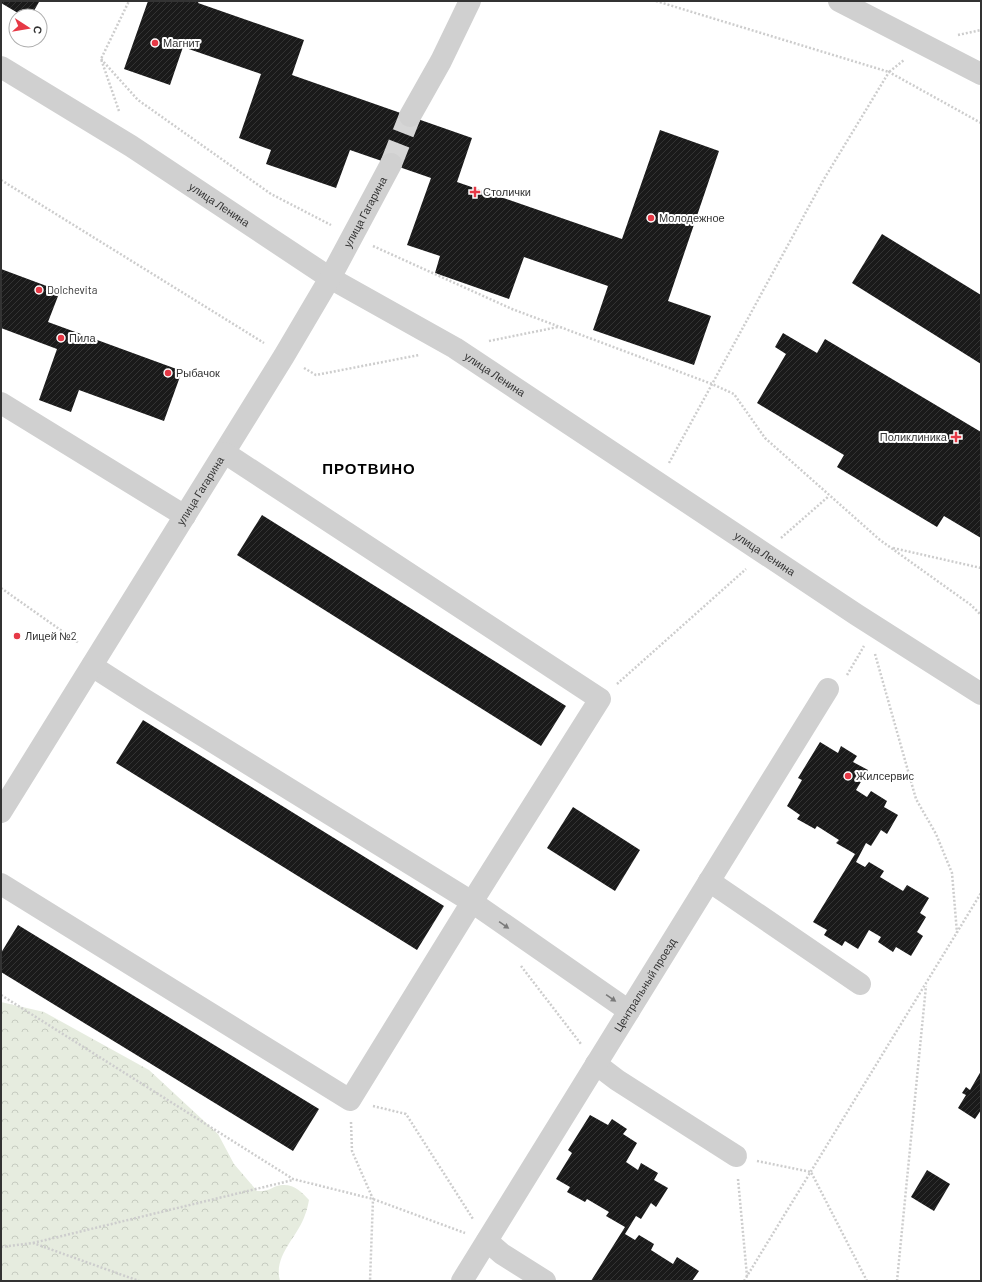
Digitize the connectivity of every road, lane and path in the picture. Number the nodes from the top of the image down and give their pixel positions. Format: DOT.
graph roads {
  1 [pos="129,1"];
  2 [pos="470,1"];
  3 [pos="656,1"];
  4 [pos="839,1"];
  5 [pos="981,30"];
  6 [pos="924,44"];
  7 [pos="101,60"];
  8 [pos="1,67"];
  9 [pos="889,72"];
  10 [pos="981,74"];
  11 [pos="410,116"];
  12 [pos="981,122"];
  13 [pos="131,146"];
  14 [pos="391,164"];
  15 [pos="1,180"];
  16 [pos="352,236"];
  17 [pos="330,278"];
  18 [pos="284,356"];
  19 [pos="316,375"];
  20 [pos="712,384"];
  21 [pos="1,402"];
  22 [pos="225,453"];
  23 [pos="658,483"];
  24 [pos="829,496"];
  25 [pos="185,516"];
  26 [pos="890,548"];
  27 [pos="763,553"];
  28 [pos="981,568"];
  29 [pos="1,588"];
  30 [pos="981,615"];
  31 [pos="874,652"];
  32 [pos="95,661"];
  33 [pos="828,689"];
  34 [pos="981,694"];
  35 [pos="600,699"];
  36 [pos="1,812"];
  37 [pos="709,881"];
  38 [pos="1,884"];
  39 [pos="981,893"];
  40 [pos="472,902"];
  41 [pos="957,934"];
  42 [pos="520,964"];
  43 [pos="926,983"];
  44 [pos="860,984"];
  45 [pos="1,995"];
  46 [pos="629,1011"];
  47 [pos="596,1064"];
  48 [pos="350,1100"];
  49 [pos="736,1156"];
  50 [pos="811,1172"];
  51 [pos="293,1179"];
  52 [pos="373,1199"];
  53 [pos="487,1241"];
  54 [pos="33,1243"];
  55 [pos="1,1247"];
  56 [pos="747,1276"];
  57 [pos="140,1281"];
  58 [pos="370,1281"];
  59 [pos="462,1281"];
  60 [pos="545,1281"];
  61 [pos="744,1281"];
  62 [pos="867,1281"];
  63 [pos="897,1281"];
  1 -- 7 [label="path"];
  2 -- 11 [label="street"];
  3 -- 9 [label="path"];
  4 -- 6 [label="street"];
  5 -- 6 [label="path"];
  6 -- 9 [label="path"];
  6 -- 10 [label="street"];
  7 -- 13 [label="path"];
  7 -- 16 [label="path"];
  8 -- 13 [label="street, улица Ленина"];
  9 -- 12 [label="path"];
  9 -- 20 [label="path"];
  13 -- 17 [label="street, улица Ленина"];
  14 -- 16 [label="street, улица Гагарина"];
  15 -- 18 [label="path"];
  16 -- 17 [label="street, улица Гагарина"];
  16 -- 20 [label="path"];
  17 -- 18 [label="street, улица Гагарина"];
  17 -- 23 [label="street, улица Ленина"];
  18 -- 19 [label="path"];
  18 -- 22 [label="street, улица Гагарина"];
  20 -- 23 [label="path"];
  20 -- 24 [label="path"];
  21 -- 25 [label="street"];
  22 -- 25 [label="street, улица Гагарина"];
  22 -- 35 [label="street"];
  23 -- 27 [label="street, улица Ленина"];
  24 -- 26 [label="path"];
  24 -- 27 [label="path"];
  25 -- 32 [label="street, улица Гагарина"];
  26 -- 28 [label="path"];
  26 -- 30 [label="path"];
  27 -- 34 [label="street, улица Ленина"];
  27 -- 35 [label="path"];
  29 -- 32 [label="path"];
  31 -- 41 [label="path"];
  32 -- 36 [label="street, улица Гагарина"];
  32 -- 40 [label="street"];
  33 -- 37 [label="street, Центральный проезд"];
  35 -- 40 [label="street"];
  37 -- 44 [label="street"];
  37 -- 46 [label="street, Центральный проезд"];
  38 -- 48 [label="street"];
  39 -- 41 [label="path"];
  40 -- 46 [label="street, one-way"];
  40 -- 48 [label="street"];
  41 -- 43 [label="path"];
  42 -- 47 [label="path"];
  43 -- 50 [label="path"];
  43 -- 63 [label="path"];
  45 -- 51 [label="path"];
  46 -- 47 [label="street, Центральный проезд"];
  47 -- 49 [label="street"];
  47 -- 53 [label="street, Центральный проезд"];
  48 -- 52 [label="path"];
  48 -- 53 [label="path"];
  49 -- 50 [label="path"];
  49 -- 56 [label="path"];
  50 -- 56 [label="path"];
  50 -- 62 [label="path"];
  51 -- 52 [label="path"];
  51 -- 54 [label="path"];
  52 -- 53 [label="path"];
  52 -- 58 [label="path"];
  53 -- 59 [label="street, Центральный проезд"];
  53 -- 60 [label="street"];
  54 -- 55 [label="path"];
  54 -- 57 [label="path"];
  56 -- 61 [label="path"];
}
